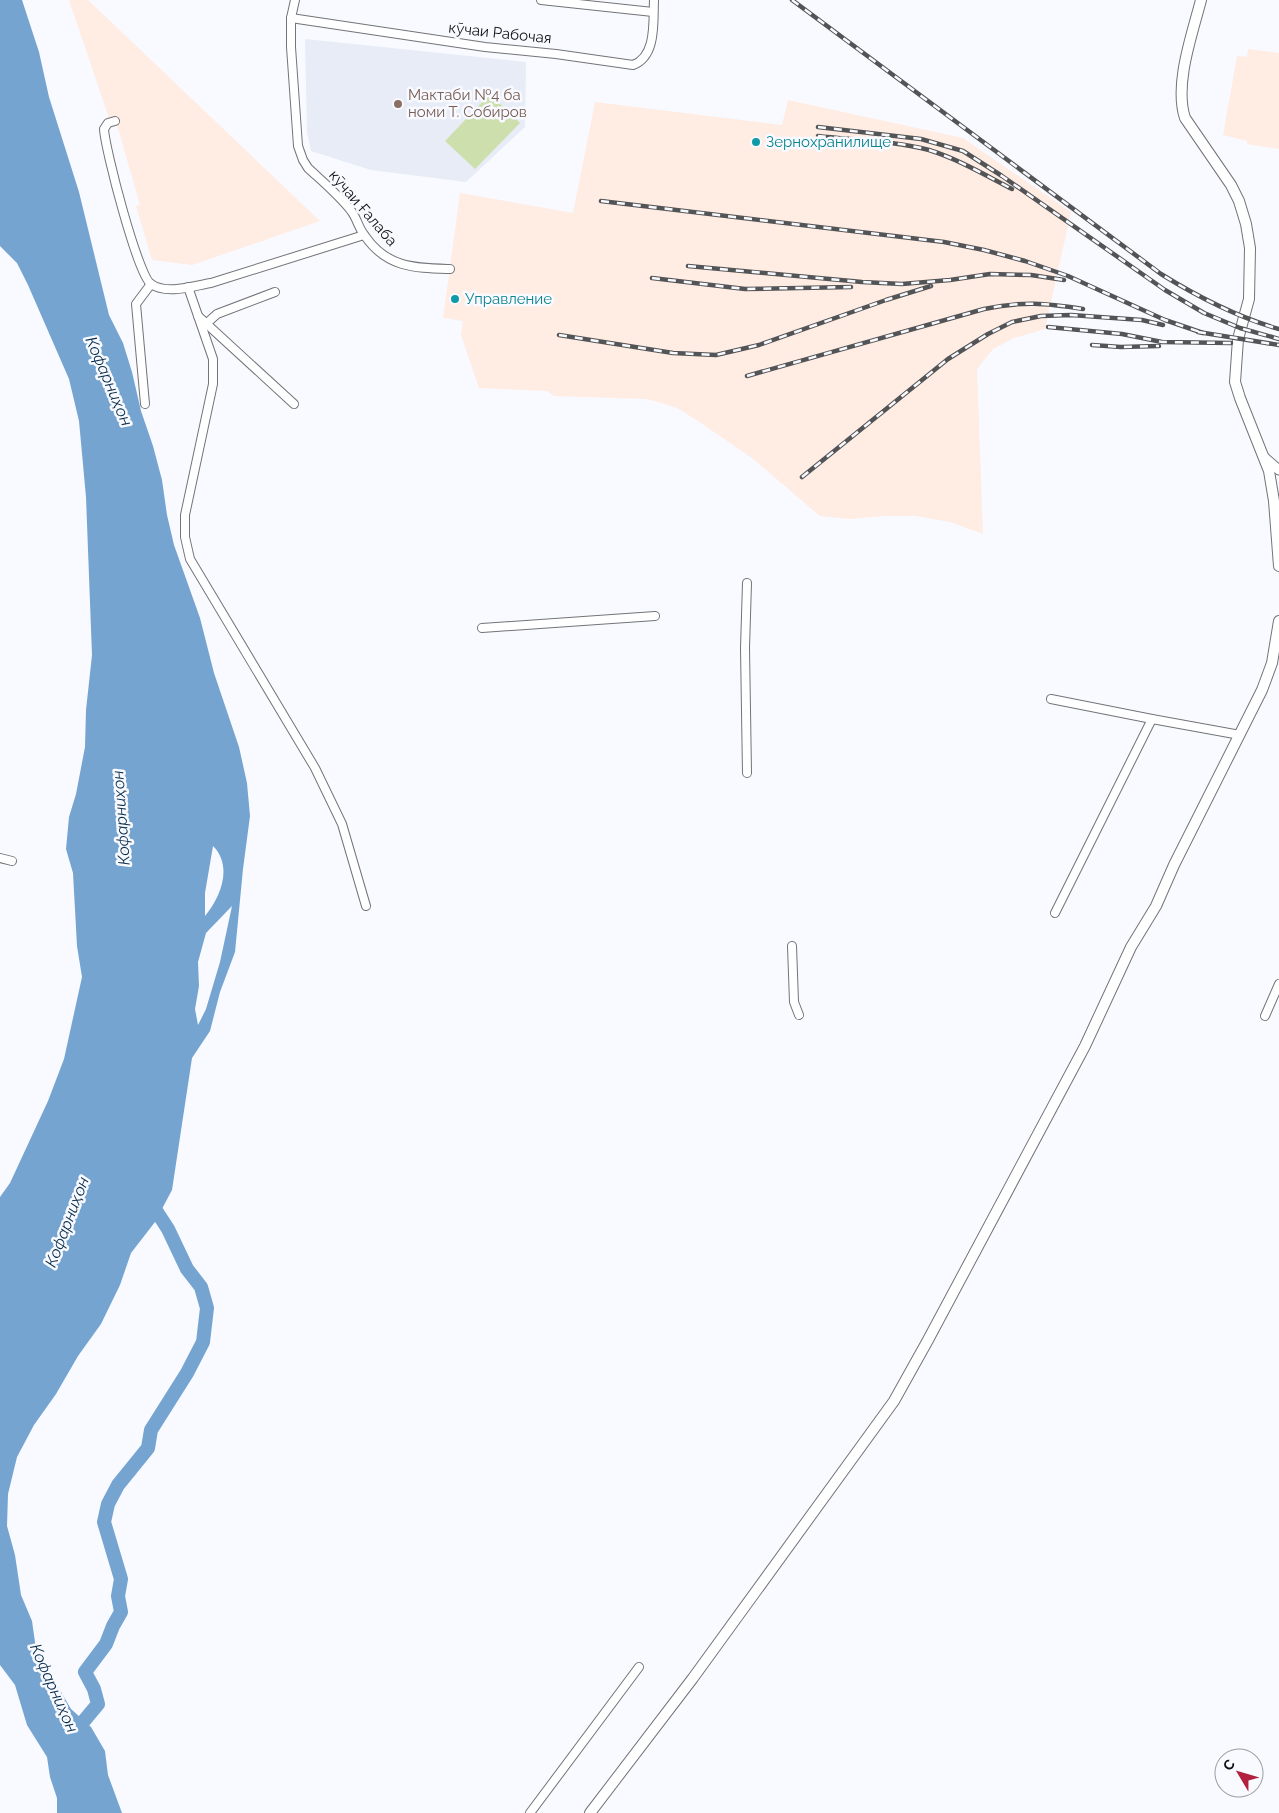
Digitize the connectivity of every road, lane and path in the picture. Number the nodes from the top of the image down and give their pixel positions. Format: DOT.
graph roads {
  1 [pos="295,0"];
  2 [pos="540,0"];
  3 [pos="654,0"];
  4 [pos="1201,0"];
  5 [pos="653,12"];
  6 [pos="291,18"];
  7 [pos="115,121"];
  8 [pos="364,235"];
  9 [pos="450,269"];
  10 [pos="151,284"];
  11 [pos="188,287"];
  12 [pos="275,292"];
  13 [pos="197,315"];
  14 [pos="207,322"];
  15 [pos="145,404"];
  16 [pos="294,404"];
  17 [pos="1264,456"];
  18 [pos="1279,470"];
  19 [pos="1278,519"];
  20 [pos="1279,566"];
  21 [pos="747,583"];
  22 [pos="655,616"];
  23 [pos="1279,621"];
  24 [pos="482,628"];
  25 [pos="1051,699"];
  26 [pos="1152,719"];
  27 [pos="1240,734"];
  28 [pos="747,773"];
  29 [pos="0,858"];
  30 [pos="12,861"];
  31 [pos="366,906"];
  32 [pos="1055,913"];
  33 [pos="792,946"];
  34 [pos="1279,984"];
  35 [pos="799,1015"];
  36 [pos="1265,1016"];
  37 [pos="639,1667"];
  38 [pos="530,1813"];
  39 [pos="590,1813"];
  1 -- 6 [label="street, кӯчаи Ғалаба"];
  2 -- 5 [label="street"];
  3 -- 5 [label="street, кӯчаи Рабочая"];
  4 -- 17 [label="main road"];
  5 -- 6 [label="street, кӯчаи Рабочая"];
  6 -- 8 [label="street, кӯчаи Ғалаба"];
  7 -- 10 [label="street"];
  8 -- 9 [label="street, кӯчаи Ғалаба"];
  8 -- 11 [label="street"];
  10 -- 11 [label="street"];
  10 -- 15 [label="street"];
  11 -- 13 [label="street"];
  12 -- 14 [label="street"];
  13 -- 14 [label="street"];
  13 -- 31 [label="street"];
  14 -- 16 [label="street"];
  17 -- 18 [label="street"];
  17 -- 19 [label="main road"];
  19 -- 20 [label="main road"];
  21 -- 28 [label="street"];
  22 -- 24 [label="street"];
  23 -- 27 [label="main road"];
  25 -- 26 [label="street"];
  26 -- 27 [label="street"];
  26 -- 32 [label="street"];
  27 -- 39 [label="main road"];
  29 -- 30 [label="street"];
  33 -- 35 [label="street"];
  34 -- 36 [label="street"];
  37 -- 38 [label="street"];
}
